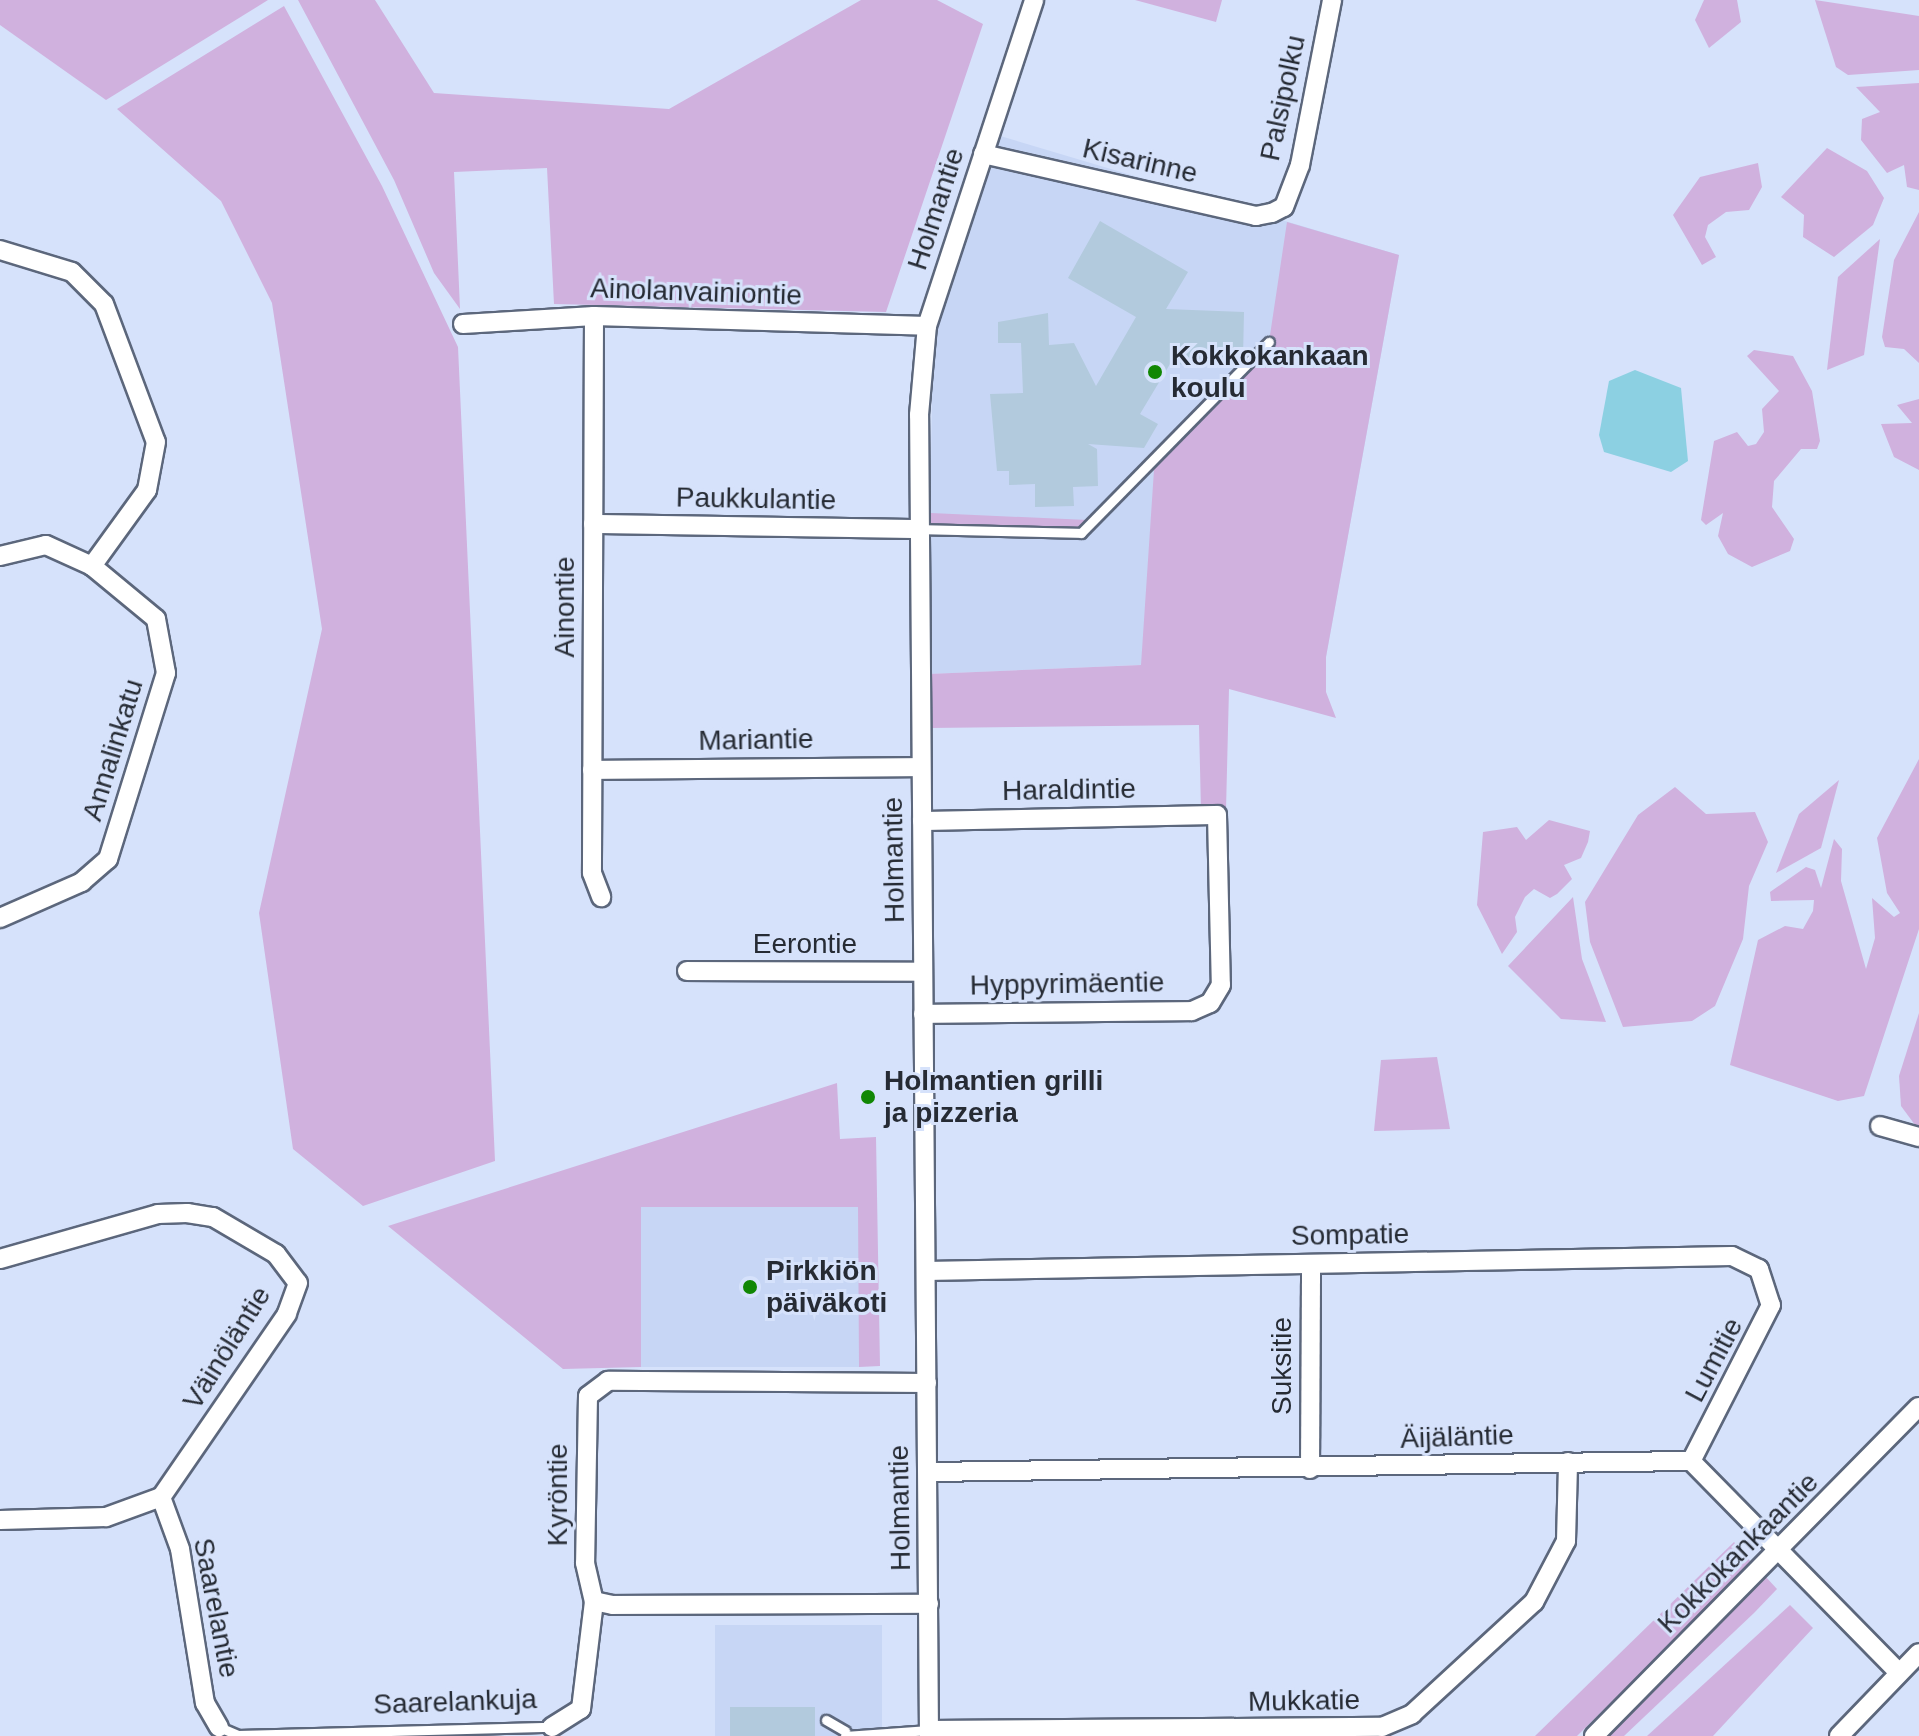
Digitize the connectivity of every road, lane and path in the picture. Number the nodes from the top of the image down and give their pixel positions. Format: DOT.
graph roads {
  1 [pos="1034,0"];
  2 [pos="1332,0"];
  3 [pos="983,154"];
  4 [pos="1284,207"];
  5 [pos="0,250"];
  6 [pos="594,316"];
  7 [pos="463,324"];
  8 [pos="927,326"];
  9 [pos="1269,342"];
  10 [pos="593,524"];
  11 [pos="919,529"];
  12 [pos="0,556"];
  13 [pos="92,566"];
  14 [pos="921,767"];
  15 [pos="592,770"];
  16 [pos="922,821"];
  17 [pos="601,897"];
  18 [pos="0,918"];
  19 [pos="687,971"];
  20 [pos="923,972"];
  21 [pos="1210,1003"];
  22 [pos="923,1014"];
  23 [pos="1880,1126"];
  24 [pos="1919,1137"];
  25 [pos="0,1259"];
  26 [pos="1311,1264"];
  27 [pos="926,1271"];
  28 [pos="1767,1281"];
  29 [pos="927,1383"];
  30 [pos="1919,1407"];
  31 [pos="1691,1461"];
  32 [pos="1568,1462"];
  33 [pos="1310,1469"];
  34 [pos="928,1472"];
  35 [pos="161,1497"];
  36 [pos="0,1520"];
  37 [pos="1780,1554"];
  38 [pos="594,1601"];
  39 [pos="929,1604"];
  40 [pos="1919,1653"];
  41 [pos="1899,1673"];
  42 [pos="826,1720"];
  43 [pos="219,1727"];
  44 [pos="552,1727"];
  45 [pos="845,1733"];
  46 [pos="929,1733"];
  47 [pos="1594,1736"];
  48 [pos="1839,1736"];
  1 -- 3 [label="street, Holmantie"];
  2 -- 4 [label="street, Palsipolku"];
  3 -- 4 [label="street, Kisarinne"];
  3 -- 8 [label="street, Holmantie"];
  5 -- 13 [label="street"];
  6 -- 7 [label="street, Ainolanvainiontie"];
  6 -- 8 [label="street, Ainolanvainiontie"];
  6 -- 10 [label="street, Ainontie"];
  8 -- 11 [label="street, Holmantie"];
  9 -- 11 [label="lane"];
  10 -- 11 [label="street, Paukkulantie"];
  10 -- 15 [label="street, Ainontie"];
  11 -- 14 [label="street, Holmantie"];
  12 -- 13 [label="street, Annalinkatu"];
  13 -- 18 [label="street, Annalinkatu"];
  14 -- 15 [label="street, Mariantie"];
  14 -- 16 [label="street, Holmantie"];
  15 -- 17 [label="street, Ainontie"];
  16 -- 20 [label="street, Holmantie"];
  16 -- 21 [label="street, Haraldintie"];
  19 -- 20 [label="street, Eerontie"];
  20 -- 22 [label="street, Holmantie"];
  21 -- 22 [label="street, Hyppyrimäentie"];
  22 -- 27 [label="street, Holmantie"];
  23 -- 24 [label="street"];
  25 -- 35 [label="street, Väinöläntie"];
  26 -- 27 [label="street, Sompatie"];
  26 -- 28 [label="street, Sompatie"];
  26 -- 33 [label="street, Suksitie"];
  27 -- 29 [label="street, Holmantie"];
  28 -- 31 [label="street, Lumitie"];
  29 -- 34 [label="street, Holmantie"];
  29 -- 38 [label="street, Kyröntie"];
  30 -- 37 [label="street, Kokkokankaantie"];
  31 -- 32 [label="street, Äijäläntie"];
  31 -- 37 [label="street"];
  32 -- 33 [label="street, Äijäläntie"];
  32 -- 46 [label="street, Mukkatie"];
  33 -- 34 [label="street, Äijäläntie"];
  34 -- 39 [label="street, Holmantie"];
  35 -- 36 [label="street"];
  35 -- 43 [label="street, Saarelantie"];
  37 -- 41 [label="street"];
  37 -- 47 [label="street, Kokkokankaantie"];
  38 -- 39 [label="street"];
  38 -- 44 [label="street, Saarelankuja"];
  39 -- 46 [label="street, Holmantie"];
  40 -- 41 [label="street"];
  41 -- 48 [label="street"];
  42 -- 45 [label="lane"];
  43 -- 44 [label="lane, Saarelankuja"];
  45 -- 46 [label="lane"];
}
